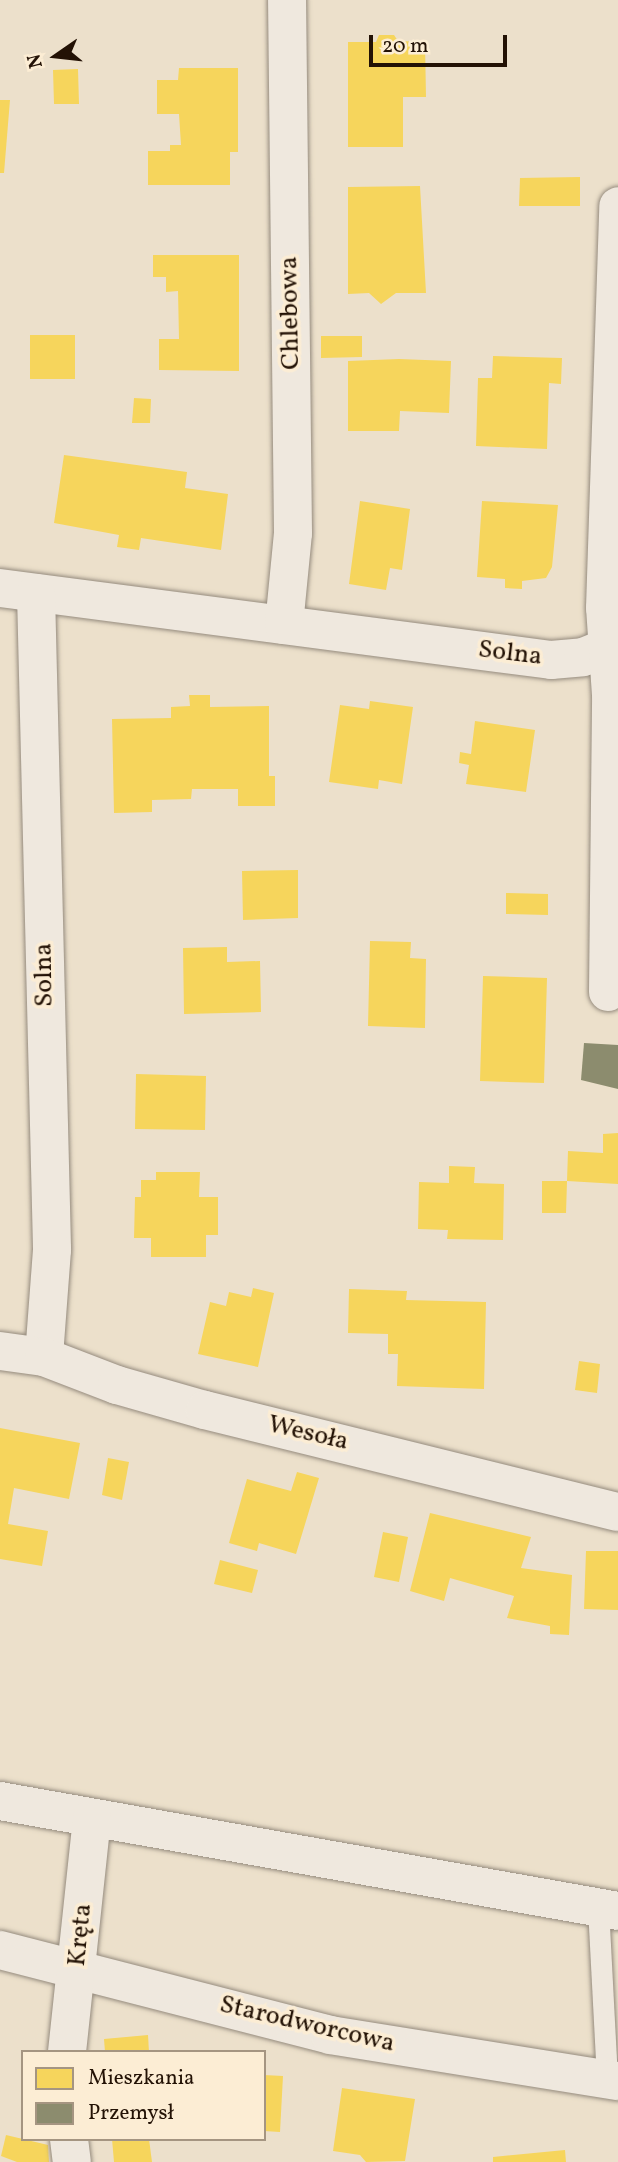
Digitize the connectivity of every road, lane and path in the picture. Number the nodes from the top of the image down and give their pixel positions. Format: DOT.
graph roads {
  1 [pos="287,0"];
  2 [pos="618,206"];
  3 [pos="18,591"];
  4 [pos="284,625"];
  5 [pos="613,645"];
  6 [pos="608,992"];
  7 [pos="0,1351"];
  8 [pos="44,1357"];
  9 [pos="618,1512"];
  10 [pos="0,1801"];
  11 [pos="92,1818"];
  12 [pos="608,1909"];
  13 [pos="0,1950"];
  14 [pos="78,1970"];
  15 [pos="67,2050"];
  16 [pos="612,2081"];
  17 [pos="69,2141"];
  18 [pos="72,2162"];
  1 -- 4 [label="street, Chlebowa"];
  2 -- 5 [label="street"];
  3 -- 4 [label="street, Solna"];
  3 -- 8 [label="street, Solna"];
  4 -- 5 [label="street, Solna"];
  5 -- 6 [label="street"];
  7 -- 8 [label="street, Wesoła"];
  8 -- 9 [label="street, Wesoła"];
  10 -- 11 [label="street"];
  11 -- 12 [label="street"];
  11 -- 14 [label="street, Kręta"];
  12 -- 16 [label="lane"];
  13 -- 14 [label="street, Starodworcowa"];
  14 -- 15 [label="street, Kręta"];
  14 -- 16 [label="street, Starodworcowa"];
  17 -- 18 [label="street"];
}
